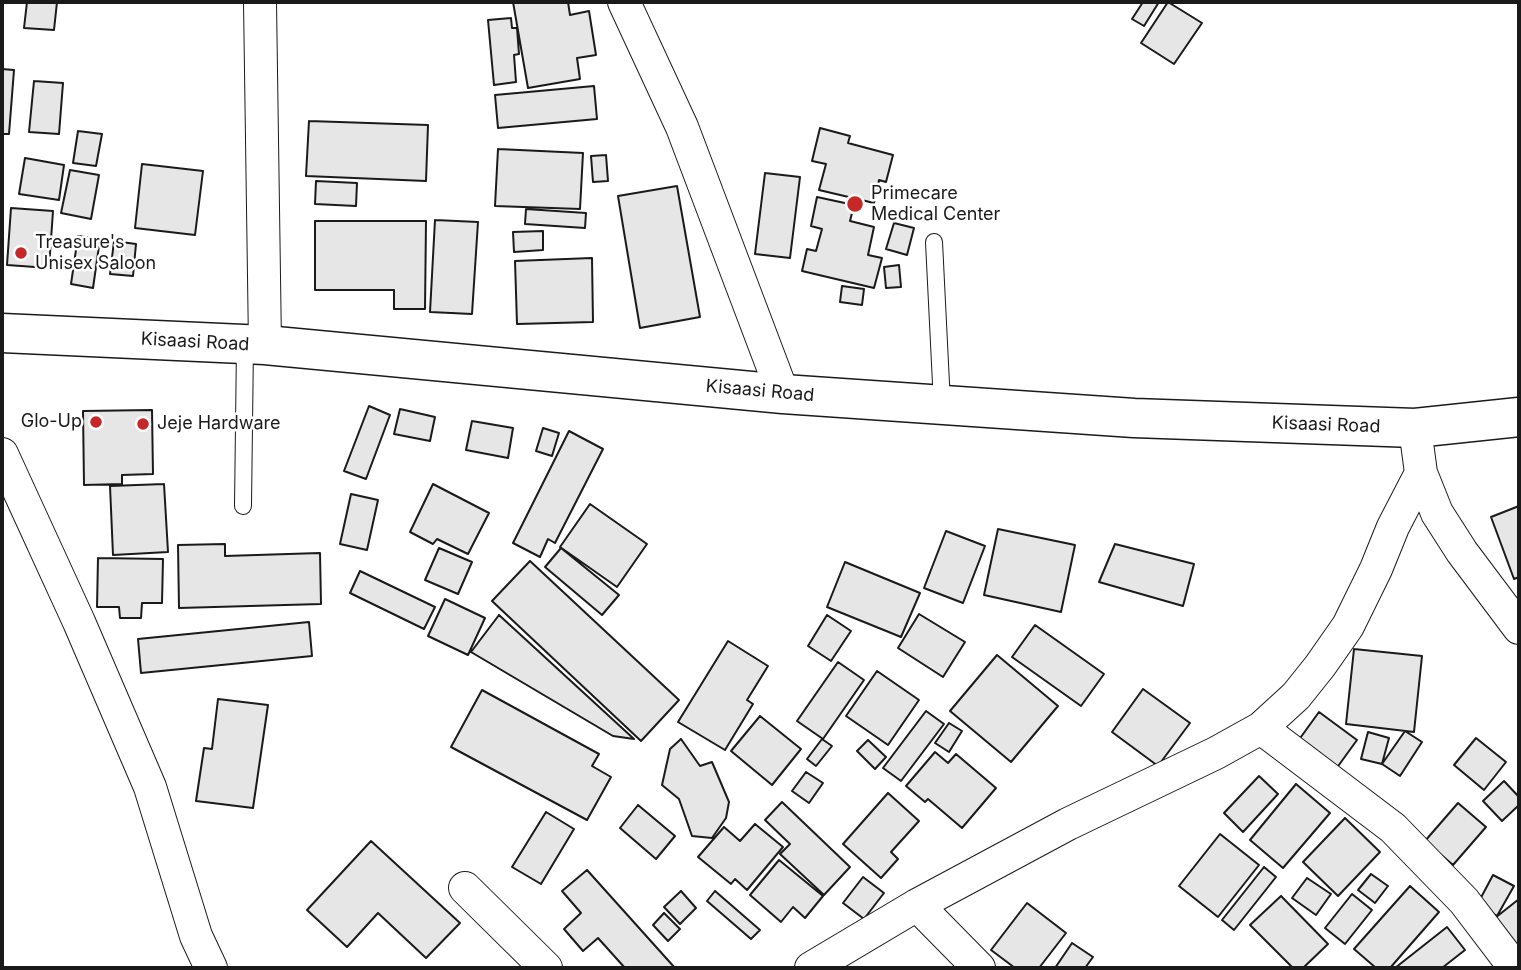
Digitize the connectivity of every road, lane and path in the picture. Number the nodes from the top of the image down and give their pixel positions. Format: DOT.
graph roads {
  1 [pos="260,2"];
  2 [pos="624,2"];
  3 [pos="934,242"];
  4 [pos="2,333"];
  5 [pos="255,345"];
  6 [pos="783,394"];
  7 [pos="942,404"];
  8 [pos="1519,417"];
  9 [pos="1415,428"];
  10 [pos="2,454"];
  11 [pos="1421,473"];
  12 [pos="243,506"];
  13 [pos="1519,628"];
  14 [pos="1261,728"];
  15 [pos="465,888"];
  16 [pos="917,905"];
  17 [pos="211,968"];
  18 [pos="546,968"];
  19 [pos="811,968"];
  20 [pos="979,968"];
  21 [pos="1515,968"];
  1 -- 5 [label="street"];
  2 -- 6 [label="street"];
  3 -- 7 [label="lane"];
  4 -- 5 [label="main road, Kisaasi Road"];
  5 -- 6 [label="main road, Kisaasi Road"];
  5 -- 12 [label="lane"];
  6 -- 7 [label="main road, Kisaasi Road"];
  7 -- 9 [label="main road, Kisaasi Road"];
  8 -- 9 [label="main road, Kisaasi Road"];
  9 -- 11 [label="street"];
  10 -- 17 [label="street"];
  11 -- 13 [label="street"];
  11 -- 14 [label="street"];
  14 -- 16 [label="street"];
  14 -- 21 [label="street"];
  15 -- 18 [label="street"];
  16 -- 19 [label="street"];
  16 -- 20 [label="street"];
}
